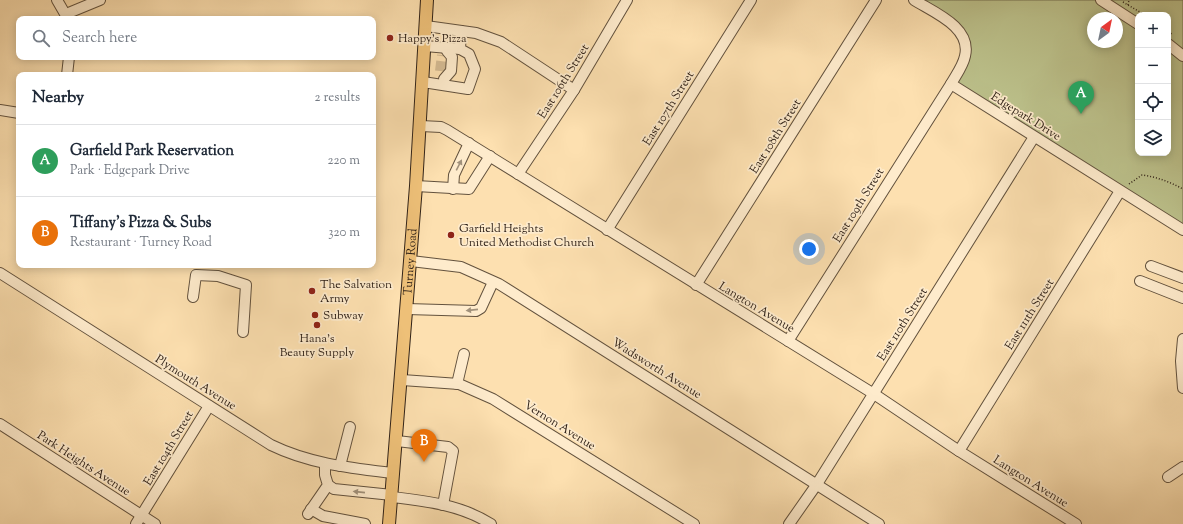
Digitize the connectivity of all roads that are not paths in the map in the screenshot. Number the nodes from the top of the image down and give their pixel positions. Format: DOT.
graph roads {
  1 [pos="57,0"];
  2 [pos="100,0"];
  3 [pos="427,0"];
  4 [pos="627,0"];
  5 [pos="751,0"];
  6 [pos="876,0"];
  7 [pos="914,0"];
  8 [pos="1101,0"];
  9 [pos="66,16"];
  10 [pos="69,16"];
  11 [pos="1135,22"];
  12 [pos="426,26"];
  13 [pos="461,31"];
  14 [pos="425,46"];
  15 [pos="1171,46"];
  16 [pos="460,49"];
  17 [pos="445,52"];
  18 [pos="1183,56"];
  19 [pos="70,60"];
  20 [pos="68,72"];
  21 [pos="442,78"];
  22 [pos="423,82"];
  23 [pos="951,84"];
  24 [pos="574,90"];
  25 [pos="0,110"];
  26 [pos="16,113"];
  27 [pos="420,126"];
  28 [pos="1034,137"];
  29 [pos="469,143"];
  30 [pos="490,156"];
  31 [pos="518,174"];
  32 [pos="416,186"];
  33 [pos="453,189"];
  34 [pos="1122,192"];
  35 [pos="607,230"];
  36 [pos="1183,230"];
  37 [pos="411,261"];
  38 [pos="1151,266"];
  39 [pos="0,273"];
  40 [pos="1183,278"];
  41 [pos="1140,281"];
  42 [pos="494,282"];
  43 [pos="696,285"];
  44 [pos="193,297"];
  45 [pos="1183,298"];
  46 [pos="407,309"];
  47 [pos="243,332"];
  48 [pos="1183,339"];
  49 [pos="788,341"];
  50 [pos="464,354"];
  51 [pos="402,380"];
  52 [pos="457,384"];
  53 [pos="1183,388"];
  54 [pos="874,394"];
  55 [pos="209,406"];
  56 [pos="0,424"];
  57 [pos="350,427"];
  58 [pos="396,441"];
  59 [pos="959,451"];
  60 [pos="325,464"];
  61 [pos="340,466"];
  62 [pos="1183,467"];
  63 [pos="394,473"];
  64 [pos="1168,477"];
  65 [pos="817,484"];
  66 [pos="328,485"];
  67 [pos="392,496"];
  68 [pos="443,504"];
  69 [pos="139,520"];
  70 [pos="155,524"];
  71 [pos="365,524"];
  72 [pos="389,524"];
  73 [pos="491,524"];
  74 [pos="694,524"];
  75 [pos="789,524"];
  76 [pos="879,524"];
  77 [pos="1076,524"];
  1 -- 9 [label="street"];
  2 -- 10 [label="street"];
  3 -- 12 [label="main road, Turney Road"];
  4 -- 24 [label="street, East 106th Street"];
  5 -- 35 [label="street, East 107th Street"];
  6 -- 43 [label="street, East 108th Street"];
  7 -- 23 [label="street"];
  8 -- 11 [label="street"];
  12 -- 13 [label="street"];
  12 -- 14 [label="main road, Turney Road"];
  13 -- 16 [label="street"];
  13 -- 24 [label="street"];
  14 -- 17 [label="street"];
  14 -- 22 [label="main road, Turney Road"];
  15 -- 18 [label="street"];
  16 -- 17 [label="street"];
  16 -- 21 [label="street"];
  17 -- 21 [label="street"];
  19 -- 20 [label="street"];
  21 -- 22 [label="street"];
  22 -- 27 [label="main road, Turney Road"];
  23 -- 28 [label="street, Edgepark Drive"];
  23 -- 49 [label="street, East 109th Street"];
  24 -- 31 [label="street, East 106th Street"];
  25 -- 26 [label="street"];
  27 -- 29 [label="street, Langton Avenue"];
  27 -- 32 [label="main road, Turney Road"];
  28 -- 34 [label="street, Edgepark Drive"];
  28 -- 54 [label="street, East 110th Street"];
  29 -- 30 [label="street, Langton Avenue"];
  33 -- 29 [label="street, one-way"];
  30 -- 31 [label="street, Langton Avenue"];
  30 -- 33 [label="street"];
  31 -- 35 [label="street, Langton Avenue"];
  32 -- 33 [label="street"];
  32 -- 37 [label="main road, Turney Road"];
  34 -- 36 [label="street, Edgepark Drive"];
  34 -- 59 [label="street, East 111th Street"];
  35 -- 43 [label="street, Langton Avenue"];
  37 -- 42 [label="street, Wadsworth Avenue"];
  37 -- 46 [label="main road, Turney Road"];
  38 -- 40 [label="street"];
  39 -- 55 [label="street, Plymouth Avenue"];
  41 -- 45 [label="street"];
  42 -- 46 [label="street, one-way"];
  42 -- 65 [label="street, Wadsworth Avenue"];
  43 -- 49 [label="street, Langton Avenue"];
  44 -- 47 [label="street"];
  46 -- 51 [label="main road, Turney Road"];
  48 -- 53 [label="street"];
  49 -- 54 [label="street, Langton Avenue"];
  50 -- 52 [label="street"];
  51 -- 52 [label="street, Vernon Avenue"];
  51 -- 58 [label="main road, Turney Road"];
  52 -- 74 [label="street, Vernon Avenue"];
  54 -- 59 [label="street, Langton Avenue"];
  54 -- 65 [label="street, East 110th Street"];
  55 -- 60 [label="street, Plymouth Avenue"];
  55 -- 69 [label="street, East 104th Street"];
  56 -- 69 [label="street, Park Heights Avenue"];
  57 -- 61 [label="street"];
  58 -- 63 [label="main road, Turney Road"];
  58 -- 68 [label="street"];
  59 -- 77 [label="street, Langton Avenue"];
  60 -- 61 [label="street, Plymouth Avenue"];
  60 -- 66 [label="street"];
  61 -- 63 [label="street, Plymouth Avenue"];
  62 -- 64 [label="street"];
  63 -- 67 [label="main road, Turney Road"];
  65 -- 75 [label="street, East 110th Street"];
  65 -- 76 [label="street, Wadsworth Avenue"];
  67 -- 66 [label="street, one-way"];
  66 -- 71 [label="street"];
  67 -- 68 [label="street"];
  67 -- 72 [label="main road, Turney Road"];
  68 -- 73 [label="street"];
  69 -- 70 [label="street, Park Heights Avenue"];
}
